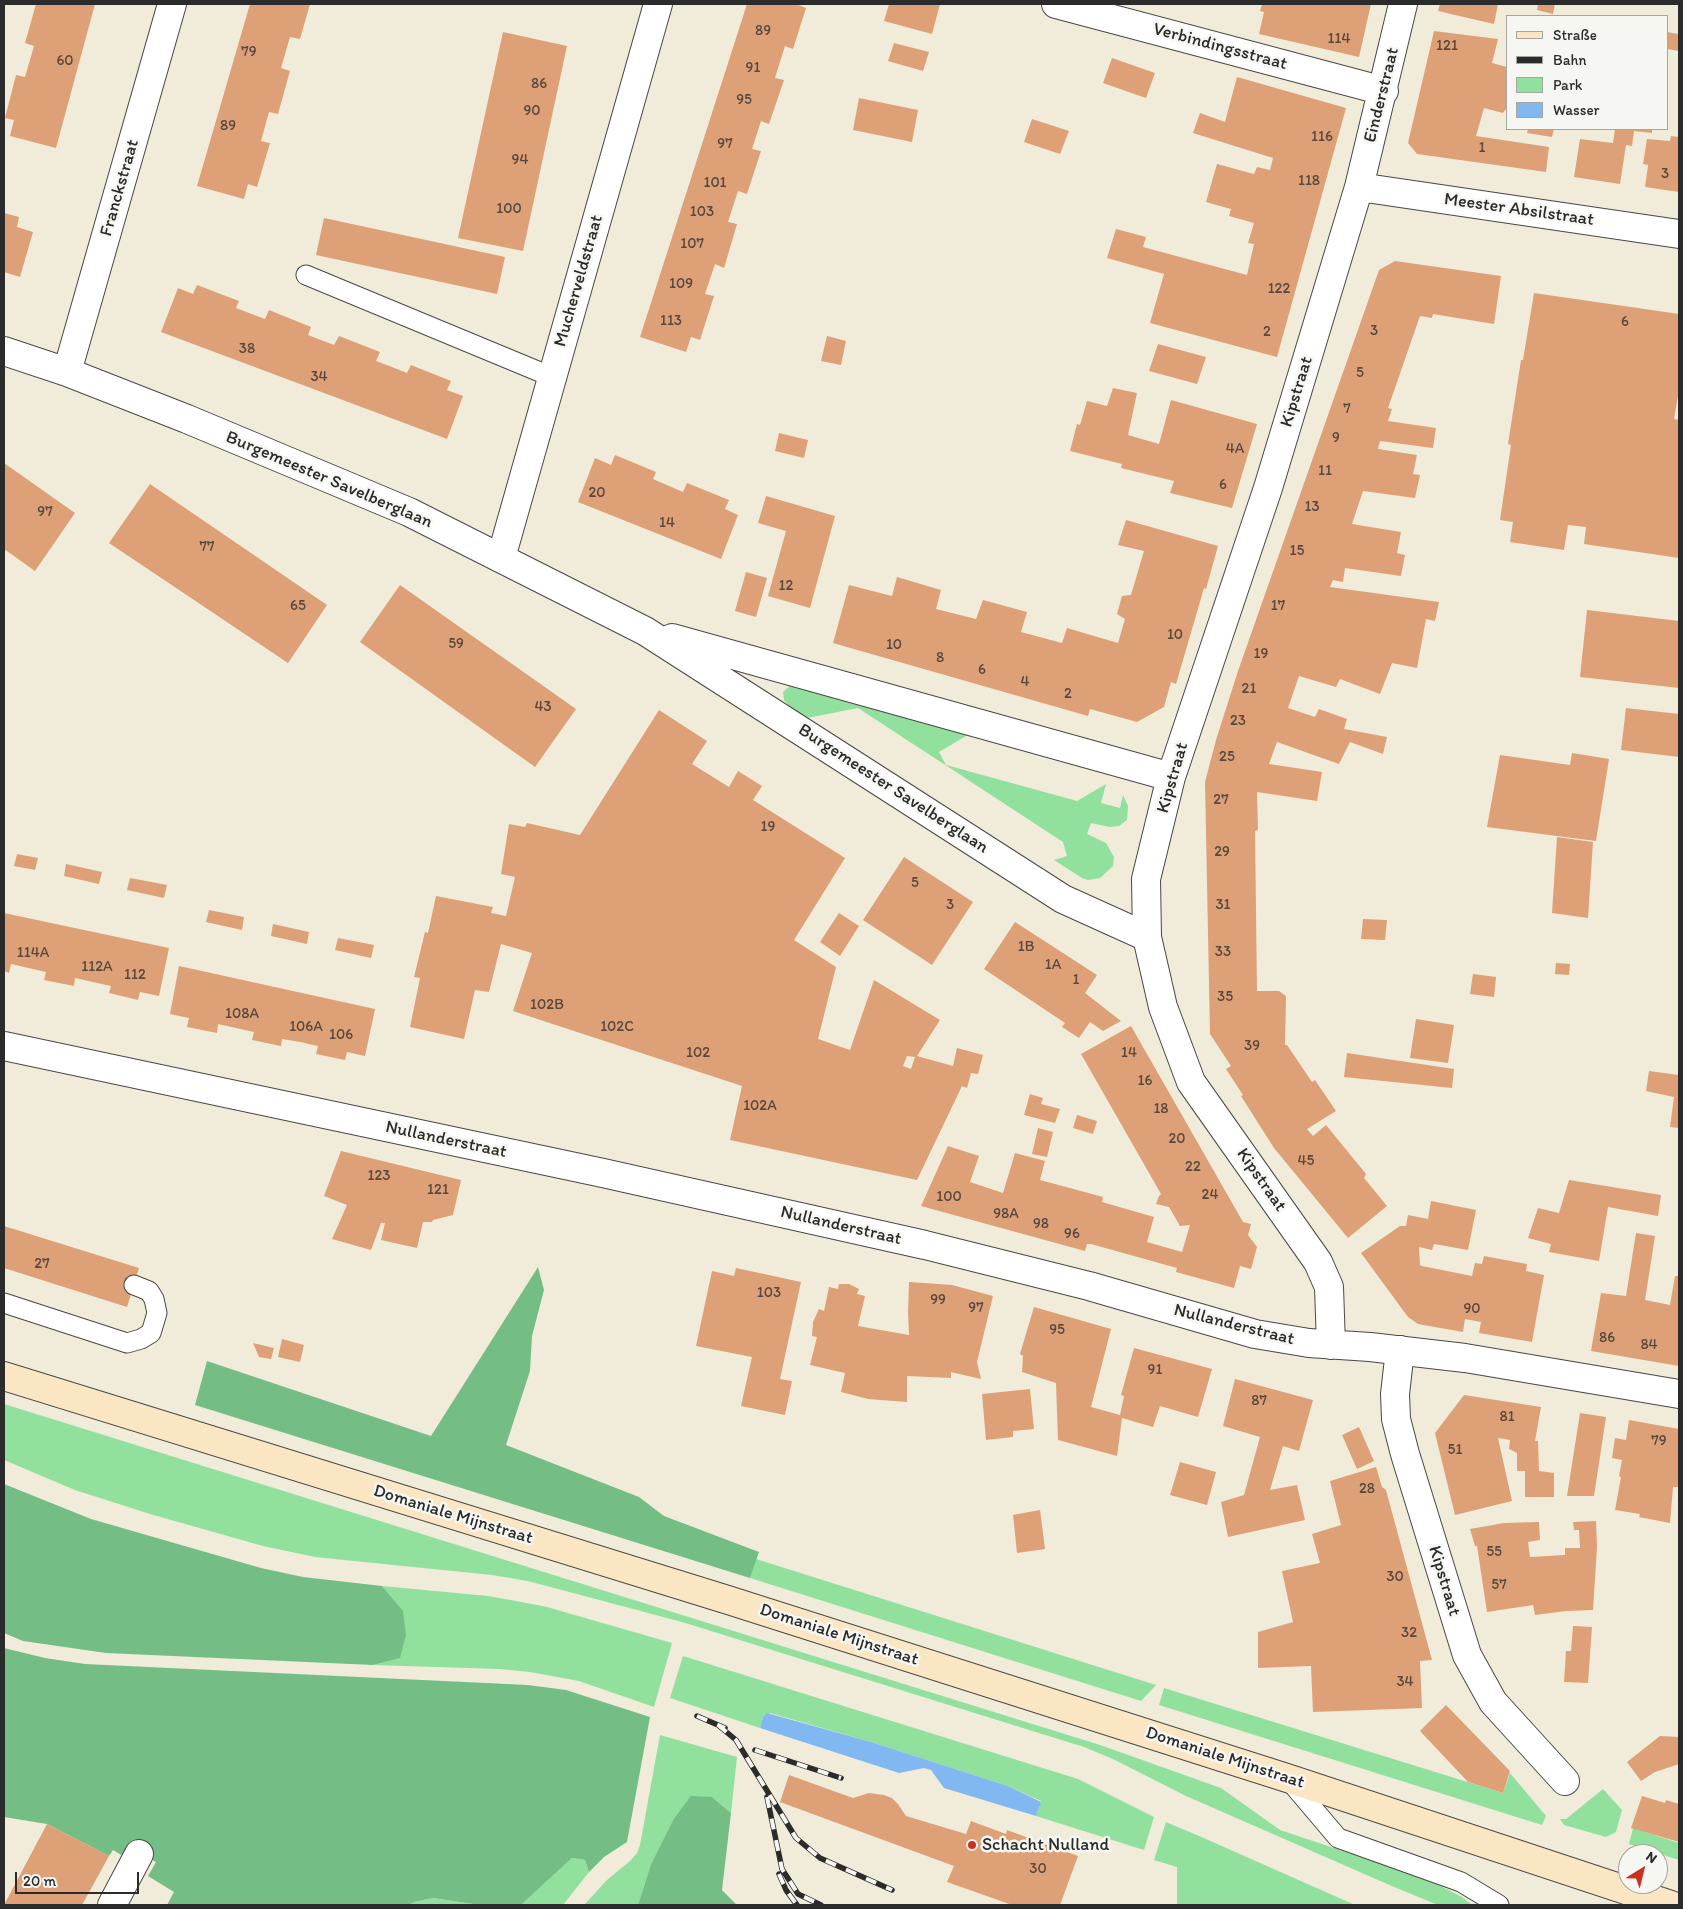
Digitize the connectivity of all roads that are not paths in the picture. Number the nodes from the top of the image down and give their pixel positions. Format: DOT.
graph roads {
  1 [pos="172,4"];
  2 [pos="658,4"];
  3 [pos="1056,4"];
  4 [pos="1403,4"];
  5 [pos="1384,90"];
  6 [pos="1359,186"];
  7 [pos="1679,234"];
  8 [pos="306,275"];
  9 [pos="4,351"];
  10 [pos="67,372"];
  11 [pos="552,376"];
  12 [pos="501,558"];
  13 [pos="645,631"];
  14 [pos="1171,777"];
  15 [pos="1147,937"];
  16 [pos="4,1046"];
  17 [pos="134,1285"];
  18 [pos="4,1302"];
  19 [pos="1331,1345"];
  20 [pos="1400,1350"];
  21 [pos="4,1376"];
  22 [pos="1679,1394"];
  23 [pos="1287,1778"];
  24 [pos="1565,1781"];
  25 [pos="139,1854"];
  26 [pos="112,1905"];
  27 [pos="1499,1905"];
  28 [pos="1671,1905"];
  1 -- 10 [label="street, Franckstraat"];
  2 -- 11 [label="street, Mucherveldstraat"];
  3 -- 5 [label="street, Verbindingsstraat"];
  4 -- 5 [label="street, Einderstraat"];
  5 -- 6 [label="street, Einderstraat"];
  6 -- 7 [label="street, Meester Absilstraat"];
  6 -- 14 [label="street, Kipstraat"];
  8 -- 11 [label="lane"];
  9 -- 10 [label="street, Burgemeester Savelberglaan"];
  10 -- 12 [label="street, Burgemeester Savelberglaan"];
  11 -- 12 [label="street, Mucherveldstraat"];
  12 -- 13 [label="street, Burgemeester Savelberglaan"];
  13 -- 14 [label="street, Burgemeester Savelberglaan"];
  13 -- 15 [label="street, Burgemeester Savelberglaan"];
  14 -- 15 [label="street, Kipstraat"];
  15 -- 19 [label="street, Kipstraat"];
  16 -- 19 [label="street, Nullanderstraat"];
  17 -- 18 [label="lane"];
  19 -- 20 [label="street, Nullanderstraat"];
  20 -- 22 [label="street, Nullanderstraat"];
  20 -- 24 [label="street, Kipstraat"];
  21 -- 23 [label="main road, Domaniale Mijnstraat"];
  23 -- 27 [label="lane"];
  23 -- 28 [label="main road, Domaniale Mijnstraat"];
  25 -- 26 [label="street"];
}
